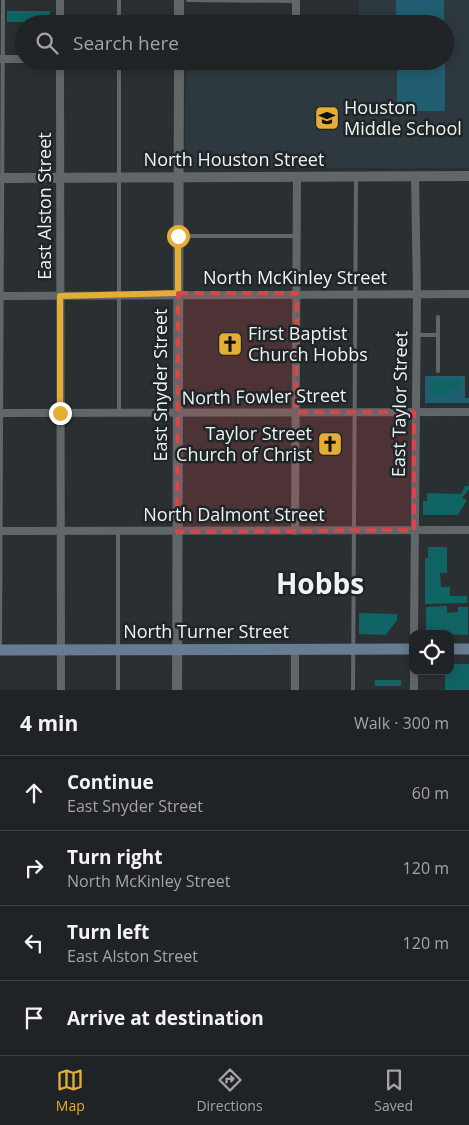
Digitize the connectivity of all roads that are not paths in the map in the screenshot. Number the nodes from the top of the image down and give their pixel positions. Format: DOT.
graph roads {
  1 [pos="3,0"];
  2 [pos="60,0"];
  3 [pos="119,0"];
  4 [pos="179,0"];
  5 [pos="188,0"];
  6 [pos="296,0"];
  7 [pos="60,15"];
  8 [pos="119,15"];
  9 [pos="179,15"];
  10 [pos="296,15"];
  11 [pos="1,59"];
  12 [pos="15,59"];
  13 [pos="60,70"];
  14 [pos="119,70"];
  15 [pos="179,70"];
  16 [pos="178,176"];
  17 [pos="297,176"];
  18 [pos="356,176"];
  19 [pos="415,176"];
  20 [pos="469,176"];
  21 [pos="59,177"];
  22 [pos="119,177"];
  23 [pos="0,178"];
  24 [pos="178,236"];
  25 [pos="297,236"];
  26 [pos="178,293"];
  27 [pos="297,294"];
  28 [pos="354,294"];
  29 [pos="417,294"];
  30 [pos="469,294"];
  31 [pos="118,295"];
  32 [pos="1,296"];
  33 [pos="60,296"];
  34 [pos="438,317"];
  35 [pos="416,335"];
  36 [pos="438,335"];
  37 [pos="438,371"];
  38 [pos="354,411"];
  39 [pos="296,412"];
  40 [pos="414,412"];
  41 [pos="469,412"];
  42 [pos="1,413"];
  43 [pos="60,413"];
  44 [pos="119,413"];
  45 [pos="177,413"];
  46 [pos="353,529"];
  47 [pos="118,530"];
  48 [pos="414,530"];
  49 [pos="469,530"];
  50 [pos="0,531"];
  51 [pos="60,531"];
  52 [pos="296,531"];
  53 [pos="177,532"];
  54 [pos="414,630"];
  55 [pos="353,649"];
  56 [pos="409,649"];
  57 [pos="454,649"];
  58 [pos="469,649"];
  59 [pos="0,650"];
  60 [pos="60,650"];
  61 [pos="117,650"];
  62 [pos="177,650"];
  63 [pos="296,650"];
  64 [pos="414,675"];
  65 [pos="61,690"];
  66 [pos="118,690"];
  67 [pos="177,690"];
  68 [pos="295,690"];
  69 [pos="353,690"];
  70 [pos="414,690"];
  1 -- 11 [label="lane"];
  2 -- 7 [label="street"];
  3 -- 8 [label="lane"];
  4 -- 9 [label="street"];
  5 -- 6 [label="lane"];
  6 -- 10 [label="street"];
  11 -- 12 [label="street"];
  11 -- 23 [label="lane"];
  13 -- 21 [label="street, East Alston Street"];
  14 -- 22 [label="lane"];
  15 -- 16 [label="street, East Snyder Street"];
  16 -- 17 [label="street, North Houston Street"];
  16 -- 22 [label="street, North Houston Street"];
  16 -- 24 [label="street, East Snyder Street"];
  17 -- 18 [label="street, North Houston Street"];
  17 -- 25 [label="street"];
  18 -- 19 [label="street, North Houston Street"];
  18 -- 28 [label="lane"];
  19 -- 20 [label="street, North Houston Street"];
  19 -- 29 [label="street, East Taylor Street"];
  21 -- 22 [label="street, North Houston Street"];
  21 -- 23 [label="street, North Houston Street"];
  21 -- 33 [label="street, East Alston Street"];
  22 -- 31 [label="lane"];
  23 -- 32 [label="lane"];
  24 -- 25 [label="lane"];
  24 -- 26 [label="street, East Snyder Street"];
  25 -- 27 [label="street"];
  26 -- 27 [label="street, North McKinley Street"];
  26 -- 31 [label="street, North McKinley Street"];
  26 -- 45 [label="street, East Snyder Street"];
  27 -- 28 [label="street, North McKinley Street"];
  27 -- 39 [label="street"];
  28 -- 29 [label="street, North McKinley Street"];
  28 -- 38 [label="lane"];
  29 -- 30 [label="street, North McKinley Street"];
  29 -- 35 [label="street, East Taylor Street"];
  31 -- 33 [label="street, North McKinley Street"];
  31 -- 44 [label="lane"];
  32 -- 33 [label="street, North McKinley Street"];
  32 -- 42 [label="lane"];
  33 -- 43 [label="street, East Alston Street"];
  34 -- 36 [label="lane"];
  35 -- 36 [label="lane"];
  35 -- 40 [label="street, East Taylor Street"];
  36 -- 37 [label="lane"];
  38 -- 39 [label="street, North Fowler Street"];
  38 -- 40 [label="street, North Fowler Street"];
  38 -- 46 [label="lane"];
  39 -- 45 [label="street, North Fowler Street"];
  39 -- 52 [label="street"];
  40 -- 41 [label="street, North Fowler Street"];
  40 -- 48 [label="street, East Taylor Street"];
  42 -- 43 [label="street, North Fowler Street"];
  42 -- 50 [label="lane"];
  43 -- 44 [label="street, North Fowler Street"];
  43 -- 51 [label="street, East Alston Street"];
  44 -- 45 [label="street, North Fowler Street"];
  45 -- 53 [label="street, East Snyder Street"];
  46 -- 48 [label="street, North Dalmont Street"];
  46 -- 52 [label="street, North Dalmont Street"];
  46 -- 55 [label="lane"];
  47 -- 51 [label="street, North Dalmont Street"];
  47 -- 53 [label="street, North Dalmont Street"];
  47 -- 61 [label="lane"];
  48 -- 49 [label="street, North Dalmont Street"];
  48 -- 54 [label="street, East Taylor Street"];
  50 -- 51 [label="street, North Dalmont Street"];
  50 -- 59 [label="lane"];
  51 -- 60 [label="street, East Alston Street"];
  52 -- 53 [label="street, North Dalmont Street"];
  53 -- 62 [label="street, East Snyder Street"];
  55 -- 56 [label="main road, North Turner Street"];
  55 -- 63 [label="main road, North Turner Street"];
  55 -- 69 [label="lane"];
  57 -- 58 [label="main road"];
  59 -- 60 [label="main road, North Turner Street"];
  60 -- 61 [label="main road, North Turner Street"];
  60 -- 65 [label="street, East Alston Street"];
  61 -- 62 [label="main road, North Turner Street"];
  61 -- 66 [label="lane"];
  62 -- 63 [label="main road, North Turner Street"];
  62 -- 67 [label="street, East Snyder Street"];
  63 -- 68 [label="street"];
  64 -- 70 [label="street"];
}
